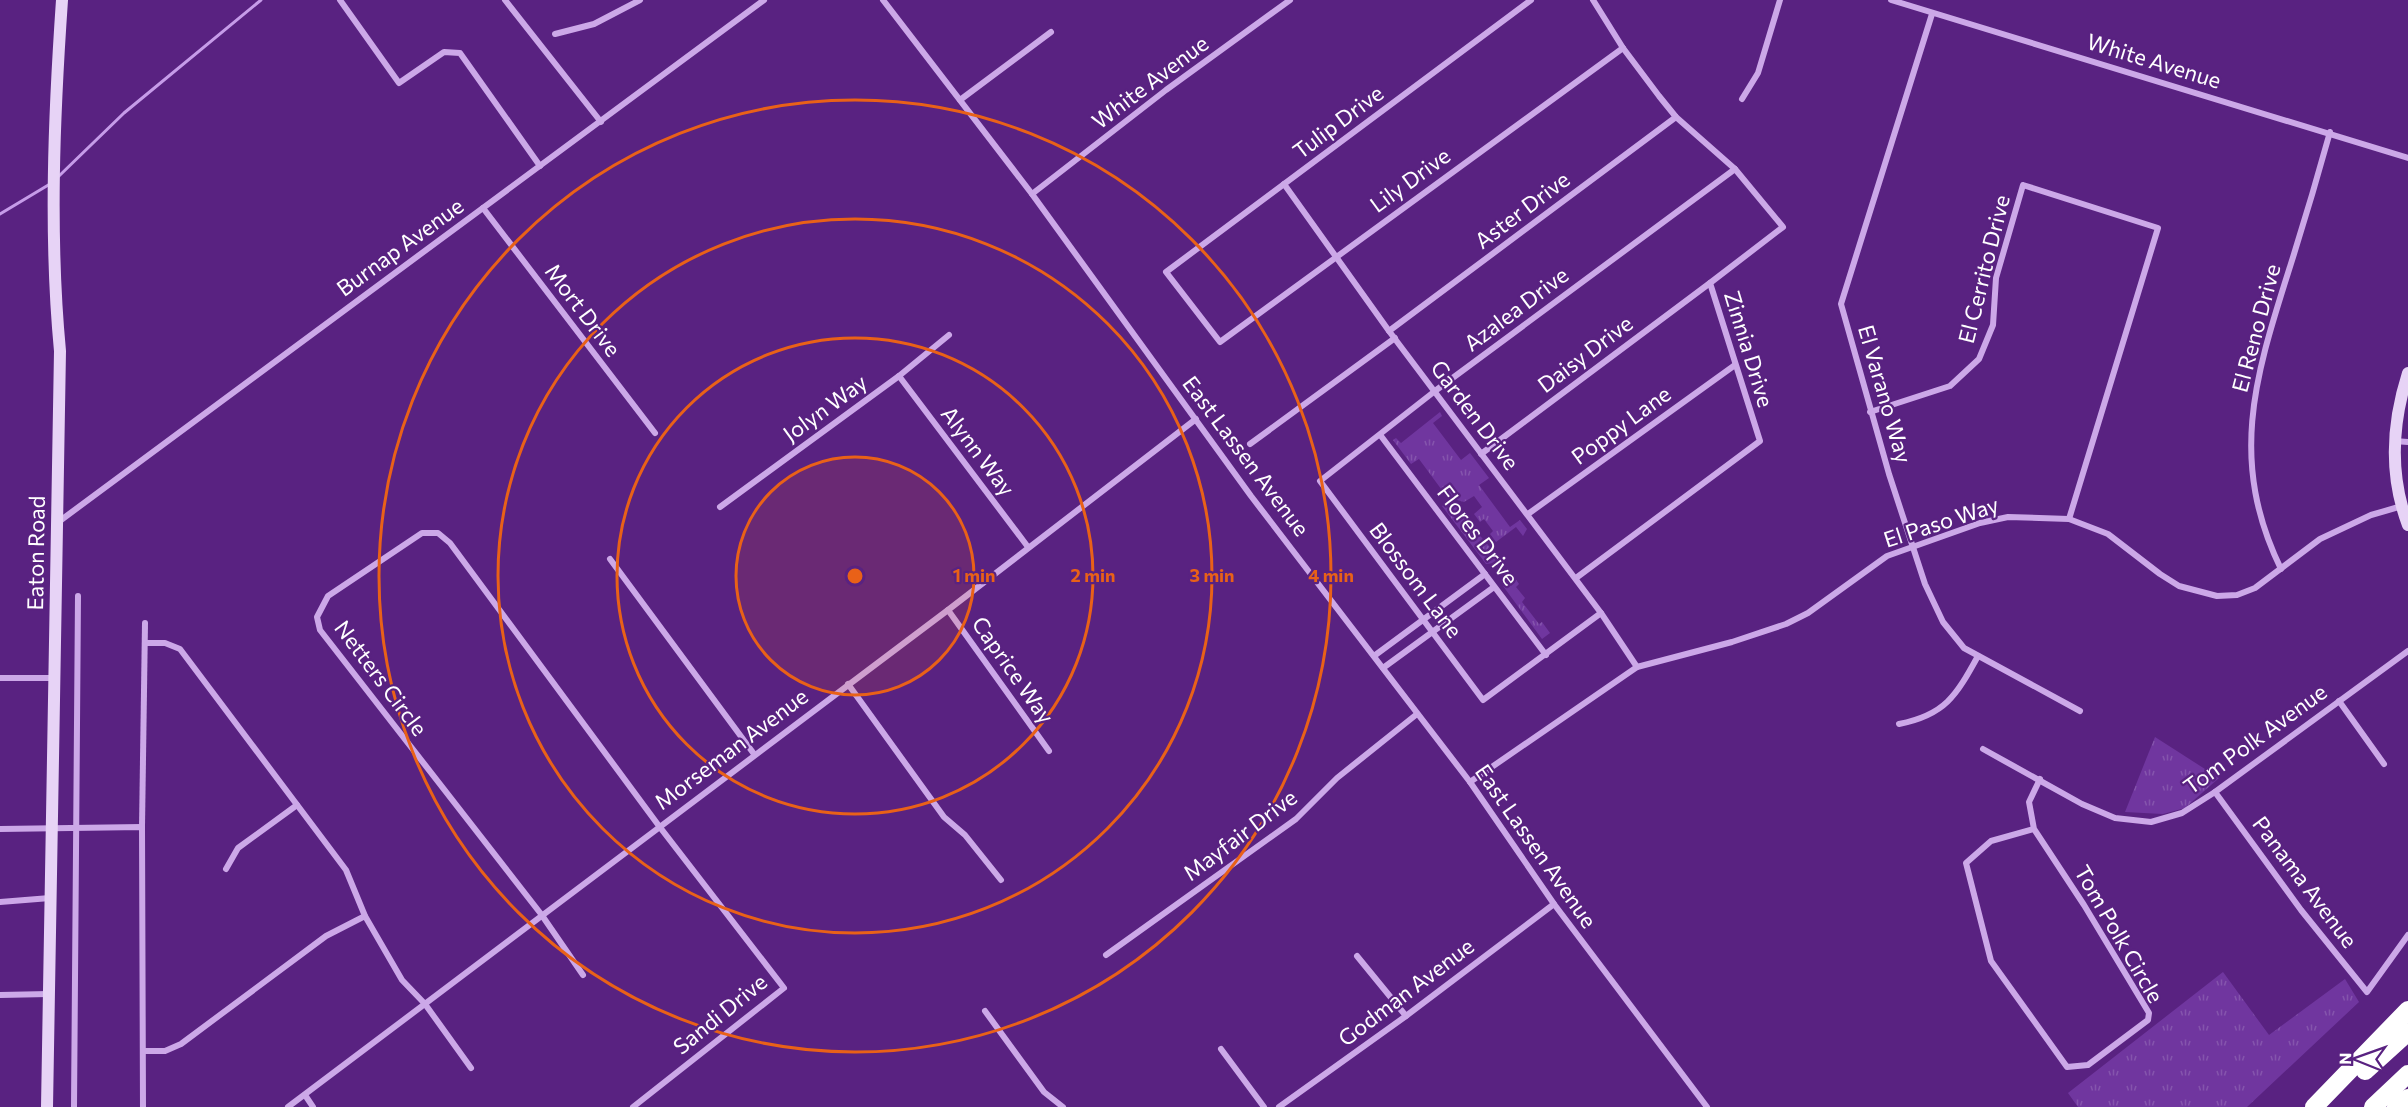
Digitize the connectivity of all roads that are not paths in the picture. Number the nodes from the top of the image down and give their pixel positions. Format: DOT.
graph roads {
  1 [pos="62,0"];
  2 [pos="340,0"];
  3 [pos="505,0"];
  4 [pos="640,0"];
  5 [pos="764,0"];
  6 [pos="883,0"];
  7 [pos="1290,0"];
  8 [pos="1531,0"];
  9 [pos="1593,0"];
  10 [pos="1780,0"];
  11 [pos="1890,0"];
  12 [pos="1932,14"];
  13 [pos="1051,32"];
  14 [pos="555,34"];
  15 [pos="1623,48"];
  16 [pos="1743,99"];
  17 [pos="960,100"];
  18 [pos="1676,117"];
  19 [pos="601,122"];
  20 [pos="2330,132"];
  21 [pos="2408,158"];
  22 [pos="540,166"];
  23 [pos="1736,169"];
  24 [pos="1284,184"];
  25 [pos="1032,194"];
  26 [pos="483,208"];
  27 [pos="1337,256"];
  28 [pos="1710,283"];
  29 [pos="1389,331"];
  30 [pos="949,335"];
  31 [pos="1395,338"];
  32 [pos="1220,342"];
  33 [pos="1735,365"];
  34 [pos="2408,373"];
  35 [pos="899,376"];
  36 [pos="1435,391"];
  37 [pos="1870,412"];
  38 [pos="1196,419"];
  39 [pos="655,434"];
  40 [pos="1381,436"];
  41 [pos="2394,441"];
  42 [pos="2408,442"];
  43 [pos="1250,444"];
  44 [pos="1481,454"];
  45 [pos="1320,481"];
  46 [pos="2402,506"];
  47 [pos="720,507"];
  48 [pos="1528,514"];
  49 [pos="2069,519"];
  50 [pos="57,522"];
  51 [pos="2408,525"];
  52 [pos="1913,545"];
  53 [pos="1028,547"];
  54 [pos="610,559"];
  55 [pos="2281,570"];
  56 [pos="1485,574"];
  57 [pos="1576,578"];
  58 [pos="1494,587"];
  59 [pos="78,596"];
  60 [pos="948,610"];
  61 [pos="1601,613"];
  62 [pos="1423,620"];
  63 [pos="145,622"];
  64 [pos="1432,632"];
  65 [pos="145,643"];
  66 [pos="2408,651"];
  67 [pos="1546,655"];
  68 [pos="1374,656"];
  69 [pos="1978,656"];
  70 [pos="1637,667"];
  71 [pos="1383,668"];
  72 [pos="0,678"];
  73 [pos="54,678"];
  74 [pos="848,684"];
  75 [pos="2339,701"];
  76 [pos="2080,711"];
  77 [pos="1417,714"];
  78 [pos="1899,724"];
  79 [pos="1983,749"];
  80 [pos="1048,751"];
  81 [pos="754,754"];
  82 [pos="2384,764"];
  83 [pos="2040,779"];
  84 [pos="1470,782"];
  85 [pos="2215,792"];
  86 [pos="297,805"];
  87 [pos="659,826"];
  88 [pos="51,827"];
  89 [pos="78,827"];
  90 [pos="142,827"];
  91 [pos="0,829"];
  92 [pos="2034,829"];
  93 [pos="226,869"];
  94 [pos="1001,880"];
  95 [pos="50,898"];
  96 [pos="0,902"];
  97 [pos="1554,904"];
  98 [pos="542,914"];
  99 [pos="365,916"];
  100 [pos="2408,935"];
  101 [pos="1106,955"];
  102 [pos="1357,956"];
  103 [pos="583,975"];
  104 [pos="49,994"];
  105 [pos="0,995"];
  106 [pos="425,1004"];
  107 [pos="2408,1010"];
  108 [pos="985,1011"];
  109 [pos="1406,1016"];
  110 [pos="2408,1032"];
  111 [pos="1221,1049"];
  112 [pos="142,1051"];
  113 [pos="471,1068"];
  114 [pos="2408,1074"];
  115 [pos="304,1095"];
  116 [pos="2408,1098"];
  117 [pos="47,1107"];
  118 [pos="74,1107"];
  119 [pos="142,1107"];
  120 [pos="288,1107"];
  121 [pos="313,1107"];
  122 [pos="633,1107"];
  123 [pos="1063,1107"];
  124 [pos="1264,1107"];
  125 [pos="1279,1107"];
  126 [pos="1707,1107"];
  127 [pos="2314,1107"];
  128 [pos="2326,1107"];
  129 [pos="2373,1107"];
  130 [pos="2396,1107"];
  1 -- 50 [label="street, Eaton Road"];
  2 -- 22 [label="street"];
  3 -- 19 [label="street"];
  4 -- 14 [label="street"];
  5 -- 19 [label="street, Burnap Avenue"];
  6 -- 17 [label="street, East Lassen Avenue"];
  7 -- 25 [label="street, White Avenue"];
  8 -- 24 [label="street, Tulip Drive"];
  9 -- 15 [label="street, Zinnia Drive"];
  10 -- 16 [label="street"];
  11 -- 12 [label="street, White Avenue"];
  12 -- 20 [label="street, White Avenue"];
  12 -- 37 [label="street, El Varano Way"];
  13 -- 17 [label="street"];
  15 -- 18 [label="street, Zinnia Drive"];
  15 -- 27 [label="street, Lily Drive"];
  17 -- 25 [label="street, East Lassen Avenue"];
  18 -- 23 [label="street, Zinnia Drive"];
  18 -- 29 [label="street, Aster Drive"];
  19 -- 22 [label="street, Burnap Avenue"];
  20 -- 21 [label="street, White Avenue"];
  20 -- 55 [label="street, El Reno Drive"];
  22 -- 26 [label="street, Burnap Avenue"];
  23 -- 28 [label="street, Zinnia Drive"];
  23 -- 36 [label="street, Azalea Drive"];
  24 -- 27 [label="street, Garden Drive"];
  24 -- 32 [label="street, Tulip Drive"];
  25 -- 38 [label="street, East Lassen Avenue"];
  26 -- 39 [label="street, Mort Drive"];
  26 -- 50 [label="street, Burnap Avenue"];
  27 -- 29 [label="street, Garden Drive"];
  27 -- 32 [label="street, Lily Drive"];
  28 -- 33 [label="street, Zinnia Drive"];
  28 -- 44 [label="street, Daisy Drive"];
  29 -- 31 [label="street, Garden Drive"];
  30 -- 35 [label="street, Jolyn Way"];
  31 -- 36 [label="street, Garden Drive"];
  31 -- 43 [label="street"];
  33 -- 48 [label="street, Poppy Lane"];
  33 -- 57 [label="street, Zinnia Drive"];
  34 -- 41 [label="street"];
  35 -- 47 [label="street, Jolyn Way"];
  35 -- 53 [label="street, Alynn Way"];
  36 -- 40 [label="street, Azalea Drive"];
  36 -- 44 [label="street, Garden Drive"];
  37 -- 49 [label="street, El Cerrito Drive"];
  37 -- 52 [label="street, El Varano Way"];
  38 -- 53 [label="street, Morseman Avenue"];
  38 -- 68 [label="street, East Lassen Avenue"];
  40 -- 45 [label="street, Azalea Drive"];
  40 -- 56 [label="street, Flores Drive"];
  41 -- 42 [label="street"];
  41 -- 46 [label="street"];
  44 -- 48 [label="street, Garden Drive"];
  45 -- 62 [label="street, Blossom Lane"];
  46 -- 51 [label="street"];
  46 -- 55 [label="street, El Paso Way"];
  48 -- 57 [label="street, Garden Drive"];
  49 -- 52 [label="street, El Paso Way"];
  49 -- 55 [label="street, El Paso Way"];
  50 -- 73 [label="street, Eaton Road"];
  52 -- 69 [label="street, El Varano Way"];
  52 -- 70 [label="street, El Paso Way"];
  53 -- 60 [label="street, Morseman Avenue"];
  54 -- 81 [label="street"];
  56 -- 58 [label="street, Flores Drive"];
  56 -- 62 [label="street"];
  57 -- 61 [label="street, Garden Drive"];
  58 -- 64 [label="street"];
  58 -- 67 [label="street, Flores Drive"];
  59 -- 89 [label="street"];
  60 -- 74 [label="street, Morseman Avenue"];
  60 -- 80 [label="street, Caprice Way"];
  61 -- 67 [label="street"];
  61 -- 70 [label="street, Garden Drive"];
  62 -- 64 [label="street, Blossom Lane"];
  62 -- 68 [label="street"];
  63 -- 65 [label="street"];
  64 -- 67 [label="street, Blossom Lane"];
  64 -- 71 [label="street"];
  65 -- 86 [label="street"];
  65 -- 90 [label="street"];
  66 -- 75 [label="street, Tom Polk Avenue"];
  68 -- 71 [label="street, East Lassen Avenue"];
  69 -- 76 [label="street, El Varano Way"];
  69 -- 78 [label="street"];
  70 -- 84 [label="street, El Paso Way"];
  71 -- 77 [label="street, East Lassen Avenue"];
  72 -- 73 [label="street"];
  73 -- 88 [label="street, Eaton Road"];
  74 -- 81 [label="street, Morseman Avenue"];
  74 -- 94 [label="street"];
  75 -- 82 [label="street"];
  75 -- 85 [label="street, Tom Polk Avenue"];
  77 -- 84 [label="street, East Lassen Avenue"];
  77 -- 101 [label="street, Mayfair Drive"];
  79 -- 83 [label="street, Tom Polk Avenue"];
  81 -- 87 [label="street, Morseman Avenue"];
  83 -- 85 [label="street, Tom Polk Avenue"];
  83 -- 92 [label="street, Tom Polk Circle"];
  84 -- 97 [label="street, East Lassen Avenue"];
  85 -- 100 [label="street, Panama Avenue"];
  86 -- 93 [label="street"];
  86 -- 99 [label="street"];
  87 -- 98 [label="street, Morseman Avenue"];
  87 -- 98 [label="street, Netters Circle"];
  87 -- 122 [label="street, Sandi Drive"];
  88 -- 89 [label="street"];
  88 -- 91 [label="street"];
  88 -- 95 [label="street, Eaton Road"];
  89 -- 90 [label="street"];
  89 -- 118 [label="street"];
  90 -- 112 [label="street"];
  92 -- 92 [label="street, Tom Polk Circle"];
  95 -- 96 [label="street"];
  95 -- 104 [label="street, Eaton Road"];
  97 -- 109 [label="street, Godman Avenue"];
  97 -- 126 [label="street, East Lassen Avenue"];
  98 -- 103 [label="street, Netters Circle"];
  98 -- 106 [label="street, Morseman Avenue"];
  99 -- 106 [label="street"];
  99 -- 112 [label="street"];
  102 -- 109 [label="street"];
  104 -- 105 [label="street"];
  104 -- 117 [label="street, Eaton Road"];
  106 -- 113 [label="street"];
  106 -- 115 [label="street, Morseman Avenue"];
  107 -- 127 [label="highway"];
  108 -- 123 [label="street"];
  109 -- 125 [label="street, Godman Avenue"];
  110 -- 128 [label="highway"];
  111 -- 124 [label="street"];
  112 -- 119 [label="street"];
  114 -- 129 [label="highway"];
  115 -- 120 [label="street, Morseman Avenue"];
  115 -- 121 [label="street"];
  116 -- 130 [label="highway"];
}
